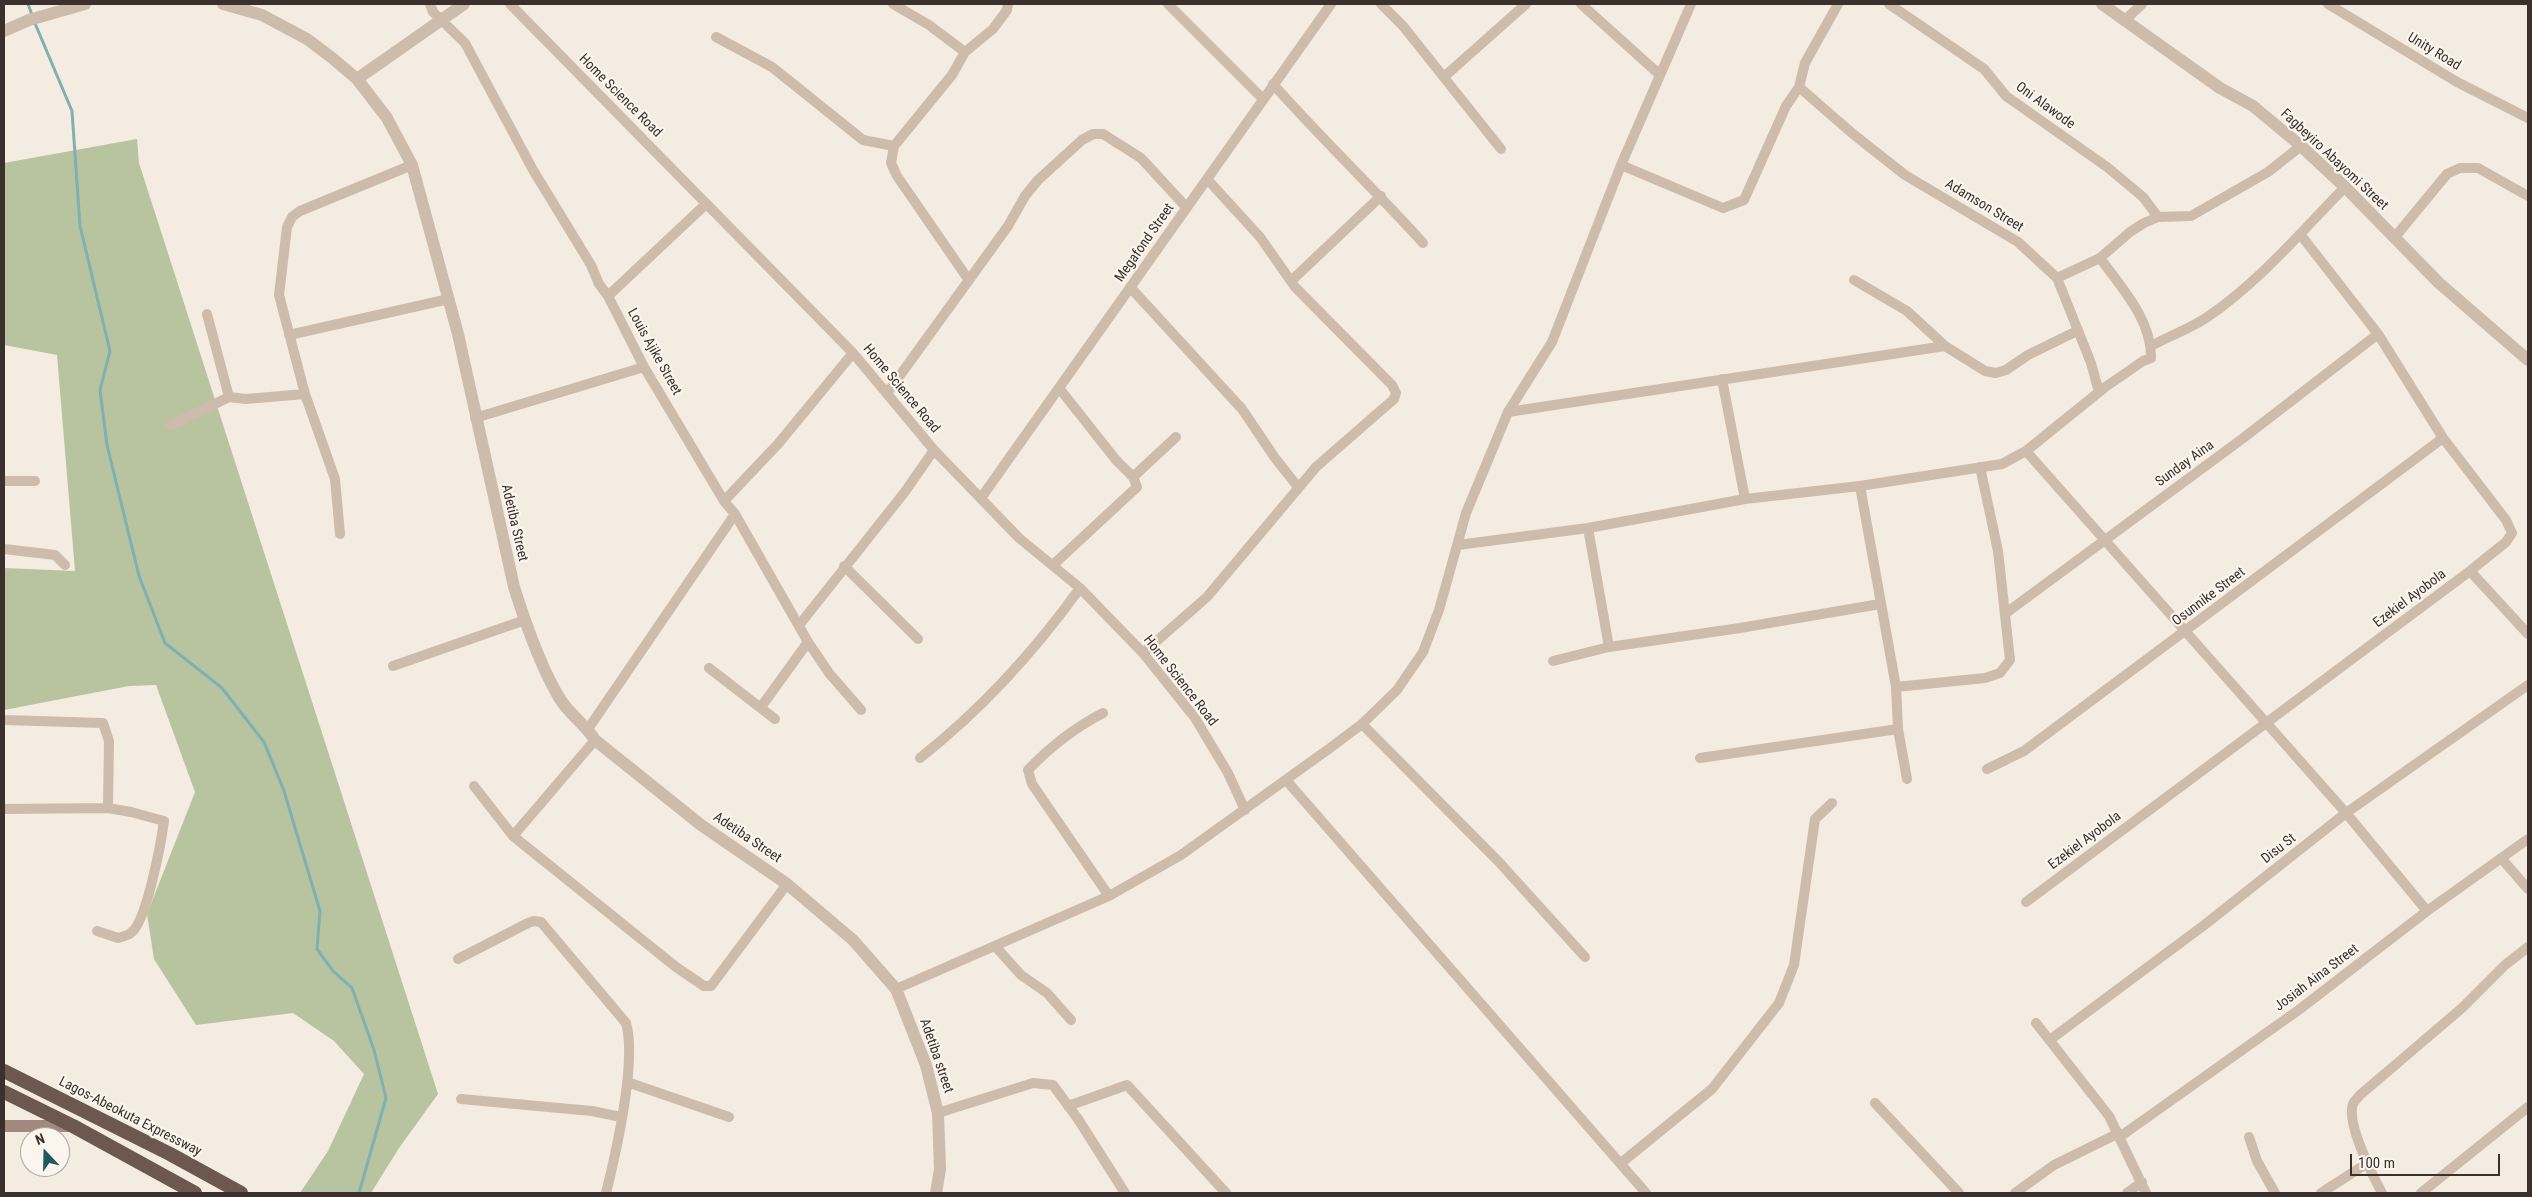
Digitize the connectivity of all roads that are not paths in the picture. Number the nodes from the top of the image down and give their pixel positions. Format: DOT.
graph roads {
  1 [pos="85,4"];
  2 [pos="223,4"];
  3 [pos="430,4"];
  4 [pos="464,4"];
  5 [pos="510,4"];
  6 [pos="893,4"];
  7 [pos="1008,4"];
  8 [pos="1168,4"];
  9 [pos="1331,4"];
  10 [pos="1381,4"];
  11 [pos="1526,4"];
  12 [pos="1582,4"];
  13 [pos="1691,4"];
  14 [pos="1838,4"];
  15 [pos="1889,4"];
  16 [pos="2102,4"];
  17 [pos="2142,4"];
  18 [pos="2328,4"];
  19 [pos="442,20"];
  20 [pos="2124,21"];
  21 [pos="4,31"];
  22 [pos="716,37"];
  23 [pos="965,52"];
  24 [pos="1660,75"];
  25 [pos="1445,76"];
  26 [pos="357,79"];
  27 [pos="1273,84"];
  28 [pos="1799,87"];
  29 [pos="1263,99"];
  30 [pos="2528,118"];
  31 [pos="894,146"];
  32 [pos="2300,146"];
  33 [pos="1501,148"];
  34 [pos="412,165"];
  35 [pos="1621,165"];
  36 [pos="1207,179"];
  37 [pos="2345,187"];
  38 [pos="1381,196"];
  39 [pos="2528,196"];
  40 [pos="706,204"];
  41 [pos="1186,208"];
  42 [pos="2158,217"];
  43 [pos="2300,234"];
  44 [pos="2395,237"];
  45 [pos="1423,243"];
  46 [pos="2100,258"];
  47 [pos="2057,278"];
  48 [pos="968,279"];
  49 [pos="1854,280"];
  50 [pos="1291,281"];
  51 [pos="1130,287"];
  52 [pos="608,296"];
  53 [pos="449,300"];
  54 [pos="207,314"];
  55 [pos="2077,331"];
  56 [pos="2378,334"];
  57 [pos="289,335"];
  58 [pos="1945,346"];
  59 [pos="2151,346"];
  60 [pos="853,353"];
  61 [pos="2528,360"];
  62 [pos="644,367"];
  63 [pos="1722,379"];
  64 [pos="1059,388"];
  65 [pos="888,392"];
  66 [pos="2099,392"];
  67 [pos="305,394"];
  68 [pos="229,397"];
  69 [pos="1508,412"];
  70 [pos="475,418"];
  71 [pos="170,426"];
  72 [pos="1176,437"];
  73 [pos="2443,438"];
  74 [pos="934,450"];
  75 [pos="2026,451"];
  76 [pos="1980,467"];
  77 [pos="1133,477"];
  78 [pos="4,481"];
  79 [pos="35,481"];
  80 [pos="1860,486"];
  81 [pos="1298,487"];
  82 [pos="981,498"];
  83 [pos="1745,499"];
  84 [pos="724,501"];
  85 [pos="735,514"];
  86 [pos="1588,528"];
  87 [pos="340,534"];
  88 [pos="2104,540"];
  89 [pos="1458,545"];
  90 [pos="4,549"];
  91 [pos="65,565"];
  92 [pos="1053,565"];
  93 [pos="844,566"];
  94 [pos="2470,572"];
  95 [pos="1080,588"];
  96 [pos="1880,604"];
  97 [pos="2006,613"];
  98 [pos="525,620"];
  99 [pos="800,624"];
  100 [pos="2186,632"];
  101 [pos="2528,634"];
  102 [pos="918,639"];
  103 [pos="808,642"];
  104 [pos="1609,647"];
  105 [pos="1143,652"];
  106 [pos="1553,661"];
  107 [pos="393,666"];
  108 [pos="709,668"];
  109 [pos="2528,685"];
  110 [pos="1896,687"];
  111 [pos="761,707"];
  112 [pos="861,710"];
  113 [pos="1102,713"];
  114 [pos="776,719"];
  115 [pos="4,720"];
  116 [pos="2265,722"];
  117 [pos="1362,724"];
  118 [pos="1898,729"];
  119 [pos="592,735"];
  120 [pos="920,758"];
  121 [pos="1700,758"];
  122 [pos="1987,770"];
  123 [pos="1907,779"];
  124 [pos="1286,780"];
  125 [pos="474,786"];
  126 [pos="1832,803"];
  127 [pos="108,808"];
  128 [pos="4,809"];
  129 [pos="1245,810"];
  130 [pos="2346,813"];
  131 [pos="514,836"];
  132 [pos="2528,838"];
  133 [pos="2501,858"];
  134 [pos="787,884"];
  135 [pos="2528,889"];
  136 [pos="1109,896"];
  137 [pos="2026,902"];
  138 [pos="2427,912"];
  139 [pos="97,931"];
  140 [pos="995,946"];
  141 [pos="2528,947"];
  142 [pos="1585,957"];
  143 [pos="458,959"];
  144 [pos="896,989"];
  145 [pos="1071,1020"];
  146 [pos="2036,1024"];
  147 [pos="2050,1039"];
  148 [pos="4,1071"];
  149 [pos="627,1082"];
  150 [pos="4,1092"];
  151 [pos="461,1099"];
  152 [pos="1875,1102"];
  153 [pos="1068,1106"];
  154 [pos="2528,1107"];
  155 [pos="938,1113"];
  156 [pos="621,1117"];
  157 [pos="729,1117"];
  158 [pos="4,1126"];
  159 [pos="73,1126"];
  160 [pos="2120,1135"];
  161 [pos="2249,1137"];
  162 [pos="170,1154"];
  163 [pos="1621,1163"];
  164 [pos="2366,1164"];
  165 [pos="160,1173"];
  166 [pos="2142,1182"];
  167 [pos="195,1193"];
  168 [pos="241,1193"];
  169 [pos="606,1193"];
  170 [pos="936,1193"];
  171 [pos="1124,1193"];
  172 [pos="1226,1193"];
  173 [pos="1646,1193"];
  174 [pos="1959,1193"];
  175 [pos="2015,1193"];
  176 [pos="2126,1193"];
  177 [pos="2146,1193"];
  178 [pos="2275,1193"];
  179 [pos="2322,1193"];
  180 [pos="2382,1193"];
  181 [pos="2421,1193"];
  1 -- 21 [label="street"];
  2 -- 26 [label="street, Adetiba Street"];
  3 -- 19 [label="street, Louis Ajike Street"];
  4 -- 19 [label="street"];
  5 -- 40 [label="street, Home Science Road"];
  6 -- 23 [label="street"];
  7 -- 23 [label="street"];
  8 -- 29 [label="street"];
  9 -- 27 [label="street, Megafond Street"];
  10 -- 25 [label="street"];
  11 -- 25 [label="street"];
  12 -- 24 [label="street"];
  13 -- 24 [label="street"];
  14 -- 28 [label="street"];
  15 -- 42 [label="street, Oni Alawode"];
  16 -- 20 [label="street, Fagbeyiro Abayomi Street"];
  17 -- 20 [label="street"];
  18 -- 30 [label="street, Unity Road"];
  19 -- 26 [label="street"];
  19 -- 52 [label="street, Louis Ajike Street"];
  20 -- 32 [label="street, Fagbeyiro Abayomi Street"];
  22 -- 31 [label="street"];
  23 -- 31 [label="street"];
  24 -- 35 [label="street"];
  25 -- 33 [label="street"];
  26 -- 34 [label="street, Adetiba Street"];
  27 -- 29 [label="street, Megafond Street"];
  27 -- 38 [label="street"];
  28 -- 35 [label="street"];
  28 -- 47 [label="street, Adamson Street"];
  29 -- 36 [label="street, Megafond Street"];
  31 -- 48 [label="street"];
  32 -- 37 [label="street, Fagbeyiro Abayomi Street"];
  32 -- 42 [label="street"];
  34 -- 53 [label="street, Adetiba Street"];
  34 -- 57 [label="street"];
  35 -- 69 [label="street"];
  36 -- 41 [label="street, Megafond Street"];
  36 -- 50 [label="street"];
  37 -- 43 [label="street"];
  37 -- 44 [label="street, Fagbeyiro Abayomi Street"];
  38 -- 45 [label="street"];
  38 -- 50 [label="street"];
  39 -- 44 [label="street"];
  40 -- 52 [label="street"];
  40 -- 60 [label="street, Home Science Road"];
  41 -- 48 [label="street"];
  41 -- 51 [label="street, Megafond Street"];
  42 -- 46 [label="street"];
  43 -- 56 [label="street, Ezekiel Ayobola"];
  43 -- 59 [label="street"];
  44 -- 61 [label="street, Fagbeyiro Abayomi Street"];
  46 -- 47 [label="street"];
  46 -- 59 [label="street"];
  47 -- 55 [label="street, Adamson Street"];
  48 -- 65 [label="street"];
  49 -- 58 [label="street"];
  50 -- 81 [label="street"];
  51 -- 64 [label="street, Megafond Street"];
  51 -- 81 [label="street"];
  52 -- 62 [label="street, Louis Ajike Street"];
  53 -- 57 [label="street"];
  53 -- 70 [label="street, Adetiba Street"];
  54 -- 68 [label="street"];
  55 -- 58 [label="street"];
  55 -- 66 [label="street, Adamson Street"];
  56 -- 73 [label="street, Ezekiel Ayobola"];
  56 -- 88 [label="street, Sunday Aina"];
  57 -- 67 [label="street"];
  58 -- 63 [label="street"];
  59 -- 66 [label="street"];
  60 -- 65 [label="street, Home Science Road"];
  60 -- 84 [label="street"];
  62 -- 70 [label="street"];
  62 -- 84 [label="street, Louis Ajike Street"];
  63 -- 69 [label="street"];
  63 -- 83 [label="street"];
  64 -- 77 [label="street"];
  64 -- 82 [label="street, Megafond Street"];
  65 -- 74 [label="street, Home Science Road"];
  66 -- 75 [label="street"];
  67 -- 68 [label="street"];
  67 -- 87 [label="street"];
  68 -- 71 [label="street"];
  69 -- 89 [label="street"];
  70 -- 98 [label="street, Adetiba Street"];
  72 -- 77 [label="street"];
  73 -- 94 [label="street, Ezekiel Ayobola"];
  73 -- 100 [label="street, Osunnike Street"];
  74 -- 82 [label="street, Home Science Road"];
  74 -- 93 [label="street"];
  75 -- 76 [label="street"];
  75 -- 88 [label="street"];
  76 -- 80 [label="street"];
  76 -- 97 [label="street"];
  77 -- 92 [label="street"];
  78 -- 79 [label="street"];
  80 -- 83 [label="street"];
  80 -- 96 [label="street"];
  81 -- 105 [label="street"];
  82 -- 92 [label="street, Home Science Road"];
  83 -- 86 [label="street"];
  84 -- 85 [label="street, Louis Ajike Street"];
  85 -- 99 [label="street, Louis Ajike Street"];
  85 -- 119 [label="street"];
  86 -- 89 [label="street"];
  86 -- 104 [label="street"];
  88 -- 97 [label="street, Sunday Aina"];
  88 -- 100 [label="street"];
  89 -- 117 [label="street"];
  90 -- 91 [label="street"];
  92 -- 95 [label="street, Home Science Road"];
  93 -- 99 [label="street"];
  93 -- 102 [label="street"];
  94 -- 101 [label="street"];
  94 -- 116 [label="street, Ezekiel Ayobola"];
  95 -- 105 [label="street, Home Science Road"];
  95 -- 120 [label="street"];
  96 -- 104 [label="street"];
  96 -- 110 [label="street"];
  97 -- 110 [label="street"];
  98 -- 107 [label="street"];
  98 -- 119 [label="street, Adetiba Street"];
  99 -- 103 [label="street, Louis Ajike Street"];
  100 -- 116 [label="street"];
  100 -- 122 [label="street, Osunnike Street"];
  103 -- 111 [label="street"];
  103 -- 112 [label="street, Louis Ajike Street"];
  104 -- 106 [label="street"];
  105 -- 129 [label="street, Home Science Road"];
  108 -- 111 [label="street"];
  109 -- 130 [label="street, Disu St"];
  110 -- 118 [label="street"];
  111 -- 114 [label="street"];
  113 -- 136 [label="street"];
  115 -- 127 [label="street"];
  116 -- 130 [label="street"];
  116 -- 137 [label="street, Ezekiel Ayobola"];
  117 -- 124 [label="street"];
  117 -- 142 [label="street"];
  118 -- 121 [label="street"];
  118 -- 123 [label="street"];
  119 -- 131 [label="street"];
  119 -- 134 [label="street, Adetiba Street"];
  124 -- 129 [label="street"];
  124 -- 163 [label="street"];
  125 -- 131 [label="street"];
  126 -- 163 [label="street"];
  127 -- 128 [label="street"];
  127 -- 139 [label="street"];
  129 -- 136 [label="street"];
  130 -- 138 [label="street"];
  130 -- 147 [label="street, Disu St"];
  131 -- 134 [label="street"];
  132 -- 133 [label="street, Josiah Aina Street"];
  133 -- 135 [label="street"];
  133 -- 138 [label="street, Josiah Aina Street"];
  134 -- 144 [label="street, Adetiba Street"];
  136 -- 140 [label="street"];
  138 -- 160 [label="street, Josiah Aina Street"];
  140 -- 144 [label="street"];
  140 -- 145 [label="street"];
  141 -- 164 [label="street"];
  143 -- 149 [label="street"];
  144 -- 155 [label="street, Adetiba street"];
  146 -- 147 [label="street"];
  147 -- 160 [label="street"];
  148 -- 162 [label="highway, Lagos-Abeokuta Expressway"];
  149 -- 156 [label="street"];
  149 -- 157 [label="street"];
  150 -- 159 [label="highway"];
  151 -- 156 [label="street"];
  152 -- 174 [label="street"];
  153 -- 155 [label="street"];
  153 -- 171 [label="street"];
  153 -- 172 [label="street"];
  154 -- 181 [label="street"];
  155 -- 170 [label="street, Adetiba street"];
  156 -- 169 [label="street"];
  158 -- 159 [label="main road"];
  159 -- 165 [label="highway"];
  160 -- 166 [label="street"];
  160 -- 175 [label="street, Josiah Aina Street"];
  161 -- 178 [label="street"];
  162 -- 165 [label="highway"];
  162 -- 168 [label="highway, Lagos-Abeokuta Expressway"];
  163 -- 173 [label="street"];
  164 -- 179 [label="street"];
  164 -- 180 [label="street"];
  165 -- 167 [label="highway"];
  166 -- 176 [label="street"];
  166 -- 177 [label="street"];
}
